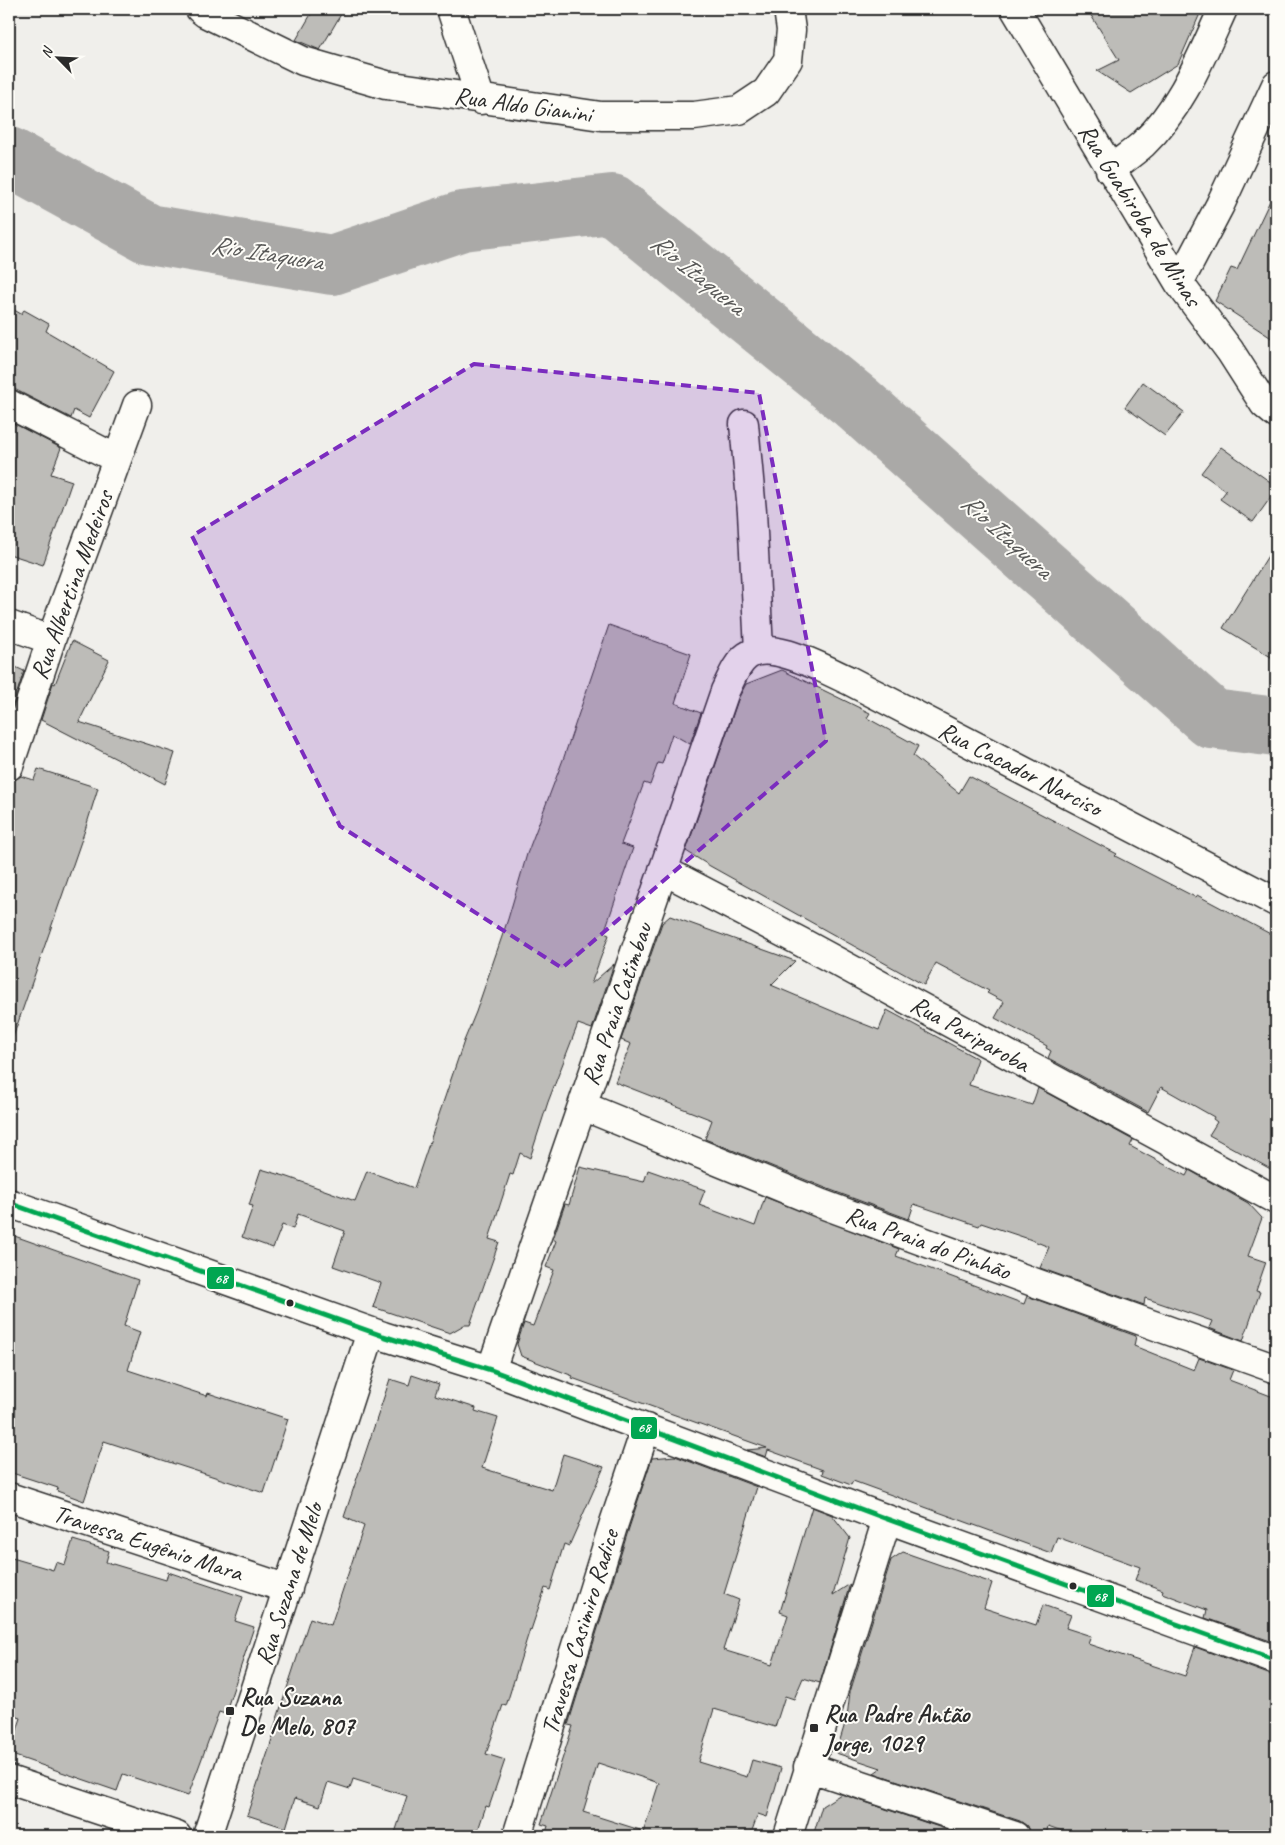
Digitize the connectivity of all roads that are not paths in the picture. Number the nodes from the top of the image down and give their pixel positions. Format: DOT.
graph roads {
  1 [pos="200,9"];
  2 [pos="451,9"];
  3 [pos="788,9"];
  4 [pos="1015,9"];
  5 [pos="1223,9"];
  6 [pos="1276,85"];
  7 [pos="481,100"];
  8 [pos="1110,170"];
  9 [pos="1179,283"];
  10 [pos="9,404"];
  11 [pos="137,405"];
  12 [pos="1276,414"];
  13 [pos="744,424"];
  14 [pos="117,459"];
  15 [pos="9,625"];
  16 [pos="51,640"];
  17 [pos="760,650"];
  18 [pos="9,766"];
  19 [pos="663,870"];
  20 [pos="1276,902"];
  21 [pos="583,1106"];
  22 [pos="1276,1200"];
  23 [pos="9,1203"];
  24 [pos="371,1332"];
  25 [pos="1276,1369"];
  26 [pos="491,1370"];
  27 [pos="646,1428"];
  28 [pos="9,1497"];
  29 [pos="887,1519"];
  30 [pos="288,1589"];
  31 [pos="1276,1660"];
  32 [pos="808,1767"];
  33 [pos="9,1780"];
  34 [pos="176,1836"];
  35 [pos="207,1836"];
  36 [pos="517,1836"];
  37 [pos="788,1836"];
  38 [pos="1015,1836"];
  1 -- 7 [label="street, Rua Aldo Gianini"];
  2 -- 7 [label="street"];
  3 -- 7 [label="street, Rua Aldo Gianini"];
  4 -- 8 [label="street, Rua Guabiroba de Minas"];
  5 -- 8 [label="street"];
  6 -- 9 [label="street"];
  8 -- 9 [label="street, Rua Guabiroba de Minas"];
  9 -- 12 [label="street, Rua Guabiroba de Minas"];
  10 -- 14 [label="street"];
  11 -- 14 [label="street, Rua Albertina Medeiros"];
  13 -- 17 [label="street"];
  14 -- 16 [label="street, Rua Albertina Medeiros"];
  15 -- 16 [label="street"];
  16 -- 18 [label="street, Rua Albertina Medeiros"];
  17 -- 19 [label="street, Rua Praia Catimbau"];
  17 -- 20 [label="street, Rua Cacador Narciso"];
  19 -- 21 [label="street, Rua Praia Catimbau"];
  19 -- 22 [label="street, Rua Pariparoba"];
  21 -- 25 [label="street, Rua Praia do Pinhão"];
  21 -- 26 [label="street, Rua Praia Catimbau"];
  23 -- 24 [label="street"];
  24 -- 26 [label="street"];
  24 -- 30 [label="street, Rua Suzana de Melo"];
  26 -- 27 [label="street"];
  27 -- 29 [label="street"];
  27 -- 36 [label="street, Travessa Casimiro Radice"];
  28 -- 30 [label="street, Travessa Eugênio Mara"];
  29 -- 31 [label="street"];
  29 -- 32 [label="street"];
  30 -- 35 [label="street, Rua Suzana de Melo"];
  32 -- 37 [label="street"];
  32 -- 38 [label="street"];
  33 -- 34 [label="street"];
}
